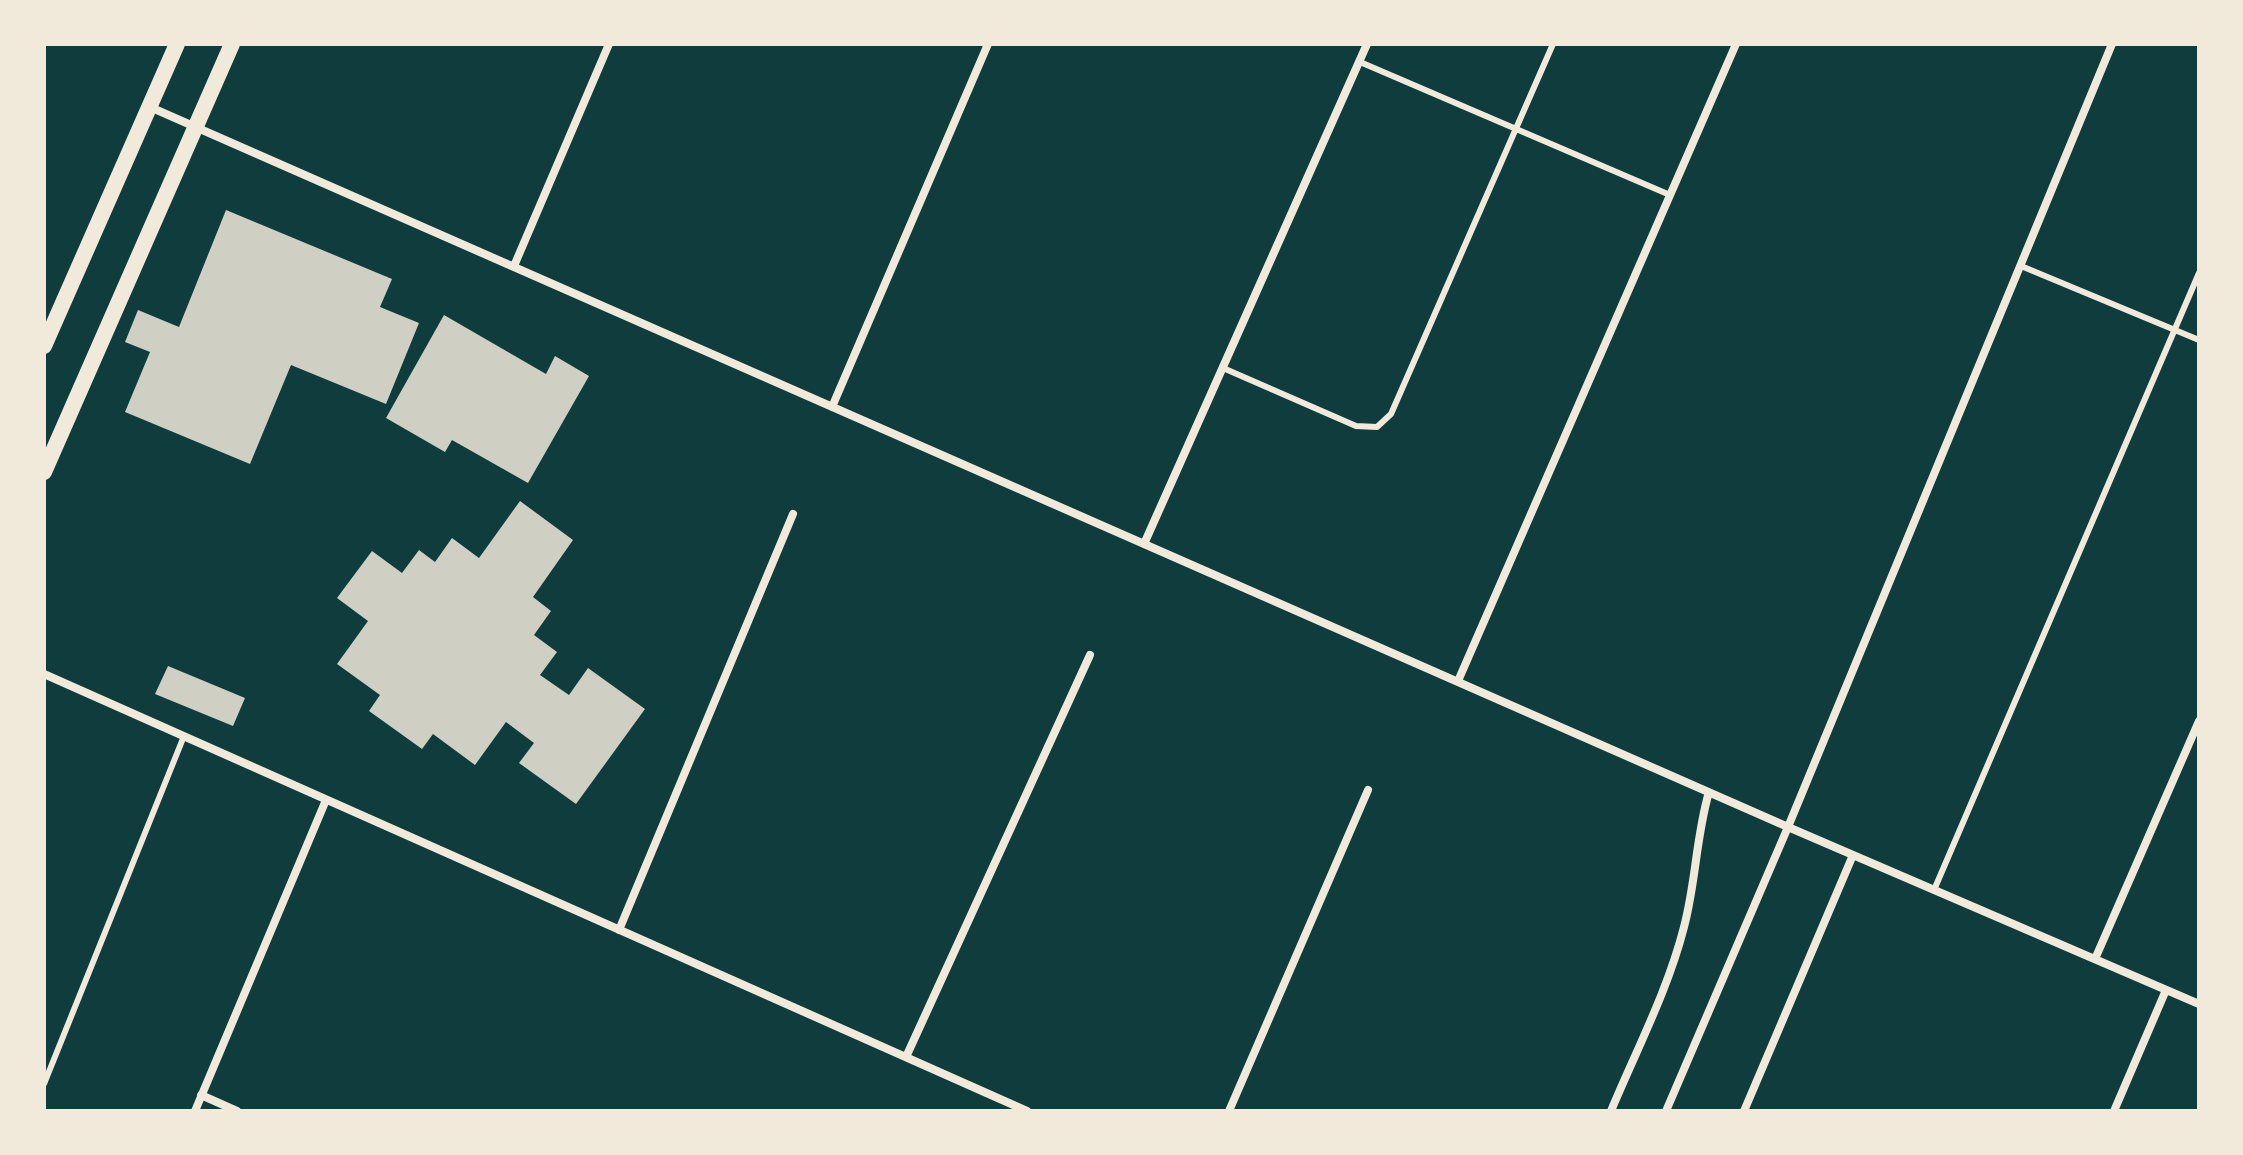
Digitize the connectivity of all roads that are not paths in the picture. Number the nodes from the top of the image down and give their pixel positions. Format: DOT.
graph roads {
  1 [pos="177,44"];
  2 [pos="232,44"];
  3 [pos="609,44"];
  4 [pos="988,44"];
  5 [pos="1367,44"];
  6 [pos="1553,44"];
  7 [pos="1736,44"];
  8 [pos="2112,44"];
  9 [pos="1360,62"];
  10 [pos="150,107"];
  11 [pos="197,127"];
  12 [pos="1517,130"];
  13 [pos="1670,195"];
  14 [pos="514,266"];
  15 [pos="2021,266"];
  16 [pos="2199,273"];
  17 [pos="2175,330"];
  18 [pos="2199,340"];
  19 [pos="44,346"];
  20 [pos="1223,368"];
  21 [pos="832,407"];
  22 [pos="44,472"];
  23 [pos="793,514"];
  24 [pos="1144,544"];
  25 [pos="1090,655"];
  26 [pos="44,674"];
  27 [pos="1458,681"];
  28 [pos="2199,721"];
  29 [pos="184,736"];
  30 [pos="1368,790"];
  31 [pos="1709,792"];
  32 [pos="326,800"];
  33 [pos="1788,827"];
  34 [pos="1853,855"];
  35 [pos="1934,890"];
  36 [pos="619,930"];
  37 [pos="2095,959"];
  38 [pos="2166,990"];
  39 [pos="2199,1004"];
  40 [pos="906,1057"];
  41 [pos="44,1084"];
  42 [pos="201,1095"];
  43 [pos="195,1111"];
  44 [pos="237,1111"];
  45 [pos="1027,1111"];
  46 [pos="1229,1111"];
  47 [pos="1611,1111"];
  48 [pos="1666,1111"];
  49 [pos="1744,1111"];
  50 [pos="2114,1111"];
  1 -- 10 [label="main road"];
  2 -- 11 [label="main road"];
  3 -- 14 [label="street"];
  4 -- 21 [label="street"];
  5 -- 9 [label="street"];
  6 -- 12 [label="lane"];
  7 -- 13 [label="street"];
  8 -- 15 [label="street"];
  9 -- 12 [label="lane"];
  9 -- 20 [label="street"];
  10 -- 11 [label="street"];
  10 -- 19 [label="main road"];
  11 -- 14 [label="street"];
  11 -- 22 [label="main road"];
  12 -- 13 [label="lane"];
  12 -- 20 [label="lane"];
  13 -- 27 [label="street"];
  14 -- 21 [label="street"];
  15 -- 17 [label="lane"];
  15 -- 33 [label="street"];
  16 -- 17 [label="lane"];
  17 -- 18 [label="lane"];
  17 -- 35 [label="lane"];
  20 -- 24 [label="street"];
  21 -- 24 [label="street"];
  23 -- 36 [label="street"];
  24 -- 27 [label="street"];
  25 -- 40 [label="street"];
  26 -- 29 [label="street"];
  27 -- 31 [label="street"];
  28 -- 37 [label="street"];
  29 -- 32 [label="street"];
  29 -- 41 [label="lane"];
  30 -- 46 [label="street"];
  31 -- 33 [label="street"];
  31 -- 47 [label="street"];
  32 -- 36 [label="street"];
  32 -- 42 [label="street"];
  33 -- 34 [label="street"];
  33 -- 48 [label="street"];
  34 -- 35 [label="street"];
  34 -- 49 [label="street"];
  35 -- 37 [label="street"];
  36 -- 40 [label="street"];
  37 -- 38 [label="street"];
  38 -- 39 [label="street"];
  38 -- 50 [label="street"];
  40 -- 45 [label="street"];
  42 -- 43 [label="street"];
  42 -- 44 [label="street"];
}
